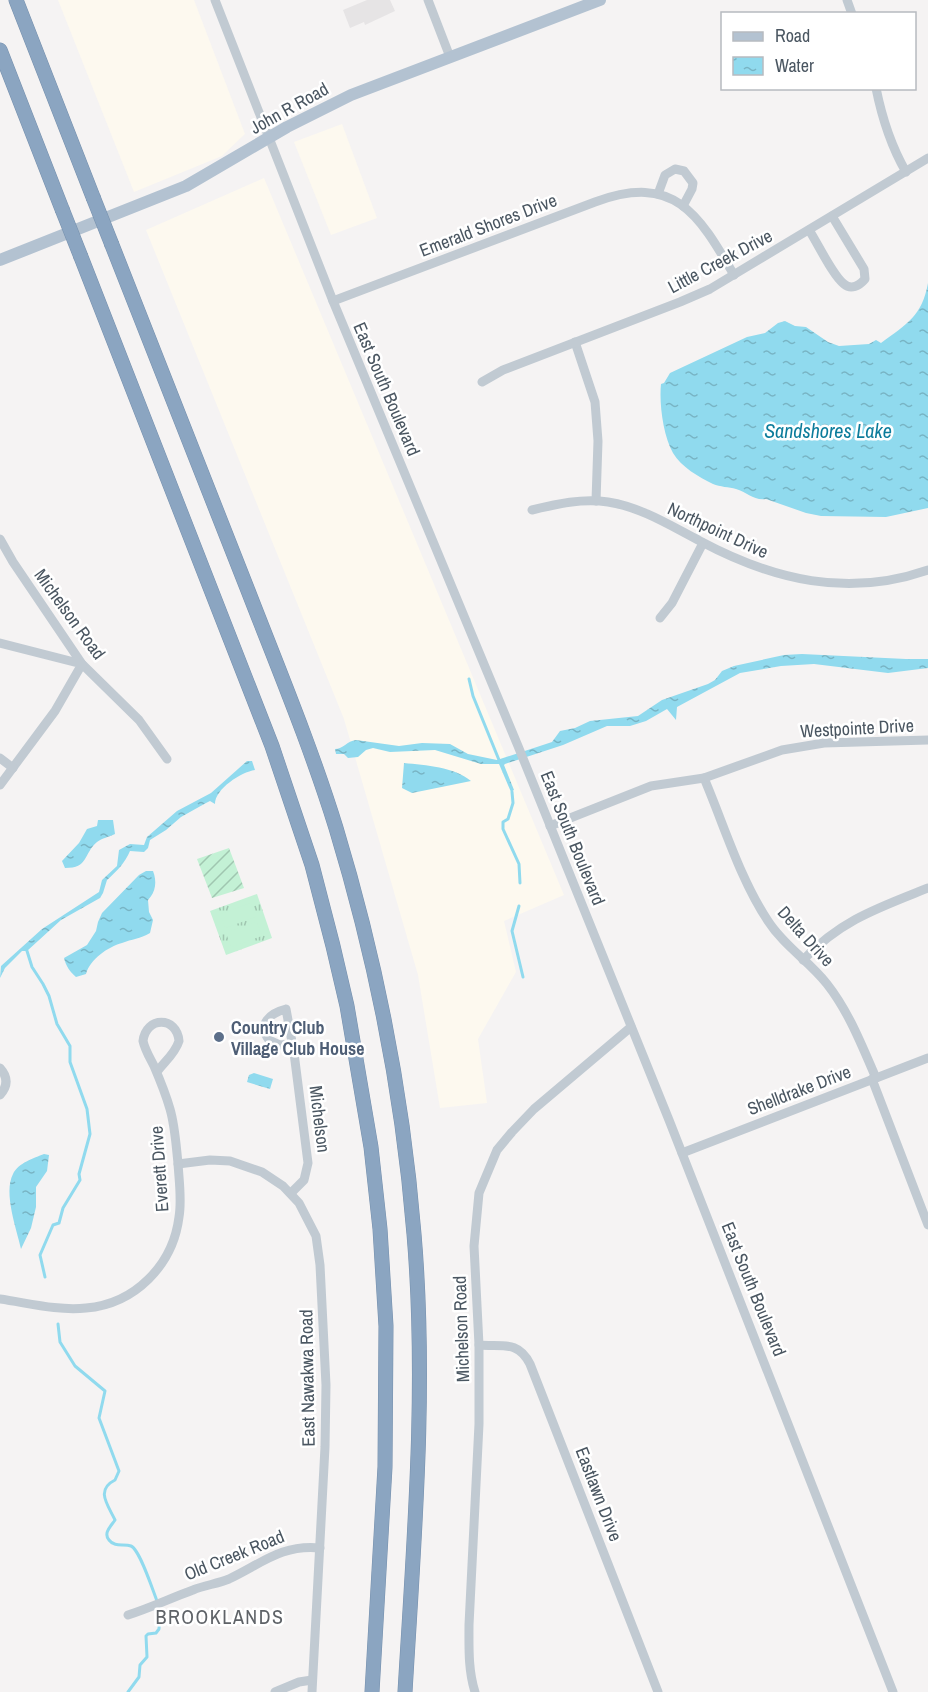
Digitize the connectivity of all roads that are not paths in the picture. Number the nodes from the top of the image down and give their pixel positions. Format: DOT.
graph roads {
  1 [pos="16,0"];
  2 [pos="214,0"];
  3 [pos="428,0"];
  4 [pos="600,0"];
  5 [pos="576,4"];
  6 [pos="0,51"];
  7 [pos="450,57"];
  8 [pos="877,90"];
  9 [pos="269,138"];
  10 [pos="928,158"];
  11 [pos="906,172"];
  12 [pos="658,194"];
  13 [pos="683,206"];
  14 [pos="832,216"];
  15 [pos="809,230"];
  16 [pos="0,260"];
  17 [pos="734,275"];
  18 [pos="333,301"];
  19 [pos="575,342"];
  20 [pos="482,382"];
  21 [pos="596,501"];
  22 [pos="532,510"];
  23 [pos="0,539"];
  24 [pos="702,543"];
  25 [pos="928,570"];
  26 [pos="660,618"];
  27 [pos="0,643"];
  28 [pos="82,664"];
  29 [pos="928,740"];
  30 [pos="0,758"];
  31 [pos="167,759"];
  32 [pos="13,768"];
  33 [pos="704,778"];
  34 [pos="0,785"];
  35 [pos="550,826"];
  36 [pos="928,888"];
  37 [pos="803,960"];
  38 [pos="631,1027"];
  39 [pos="292,1044"];
  40 [pos="928,1058"];
  41 [pos="0,1068"];
  42 [pos="157,1072"];
  43 [pos="874,1078"];
  44 [pos="0,1095"];
  45 [pos="682,1153"];
  46 [pos="178,1164"];
  47 [pos="291,1193"];
  48 [pos="928,1225"];
  49 [pos="0,1299"];
  50 [pos="478,1345"];
  51 [pos="320,1548"];
  52 [pos="410,1608"];
  53 [pos="128,1615"];
  54 [pos="312,1680"];
  55 [pos="275,1692"];
  56 [pos="312,1692"];
  57 [pos="372,1692"];
  58 [pos="405,1692"];
  59 [pos="411,1692"];
  60 [pos="475,1692"];
  61 [pos="658,1692"];
  62 [pos="893,1692"];
  1 -- 52 [label="highway, bridge"];
  2 -- 9 [label="street, East South Boulevard"];
  3 -- 7 [label="street"];
  4 -- 5 [label="main road, John R Road"];
  5 -- 7 [label="main road, John R Road"];
  6 -- 57 [label="highway, bridge"];
  7 -- 9 [label="main road, John R Road"];
  8 -- 11 [label="street"];
  9 -- 16 [label="main road, John R Road"];
  9 -- 18 [label="street, East South Boulevard"];
  10 -- 11 [label="street, Little Creek Drive"];
  11 -- 14 [label="street, Little Creek Drive"];
  12 -- 13 [label="street, Emerald Shores Drive"];
  12 -- 13 [label="street"];
  12 -- 18 [label="street, Emerald Shores Drive"];
  13 -- 17 [label="street, Emerald Shores Drive"];
  14 -- 15 [label="street, Little Creek Drive"];
  14 -- 15 [label="street"];
  15 -- 17 [label="street, Little Creek Drive"];
  17 -- 19 [label="street, Little Creek Drive"];
  18 -- 35 [label="street, East South Boulevard"];
  19 -- 20 [label="street, Little Creek Drive"];
  19 -- 21 [label="street"];
  21 -- 22 [label="street, Northpoint Drive"];
  21 -- 24 [label="street, Northpoint Drive"];
  23 -- 28 [label="street, Michelson Road"];
  24 -- 25 [label="street, Northpoint Drive"];
  24 -- 26 [label="street"];
  27 -- 28 [label="street"];
  28 -- 31 [label="street, Michelson Road"];
  28 -- 32 [label="street"];
  29 -- 33 [label="street, Westpointe Drive"];
  30 -- 32 [label="street"];
  32 -- 34 [label="street"];
  33 -- 35 [label="street, Westpointe Drive"];
  33 -- 37 [label="street, Delta Drive"];
  35 -- 38 [label="street, East South Boulevard"];
  36 -- 37 [label="street"];
  37 -- 43 [label="street, Delta Drive"];
  38 -- 45 [label="street, East South Boulevard"];
  38 -- 50 [label="street, Michelson Road"];
  39 -- 47 [label="street, Michelson"];
  40 -- 43 [label="street, Shelldrake Drive"];
  41 -- 44 [label="street"];
  42 -- 42 [label="street, Everett Drive"];
  42 -- 46 [label="street, Everett Drive"];
  43 -- 45 [label="street, Shelldrake Drive"];
  43 -- 48 [label="street, Delta Drive"];
  45 -- 62 [label="street, East South Boulevard"];
  46 -- 47 [label="street, East Nawakwa Road"];
  46 -- 49 [label="street, Everett Drive"];
  47 -- 51 [label="street, East Nawakwa Road"];
  50 -- 60 [label="street, Michelson Road"];
  50 -- 61 [label="street, Eastlawn Drive"];
  51 -- 53 [label="street, Old Creek Road"];
  51 -- 54 [label="street, East Nawakwa Road"];
  52 -- 58 [label="highway"];
  52 -- 59 [label="highway"];
  54 -- 55 [label="street"];
  54 -- 56 [label="street, East Nawakwa Road"];
}
